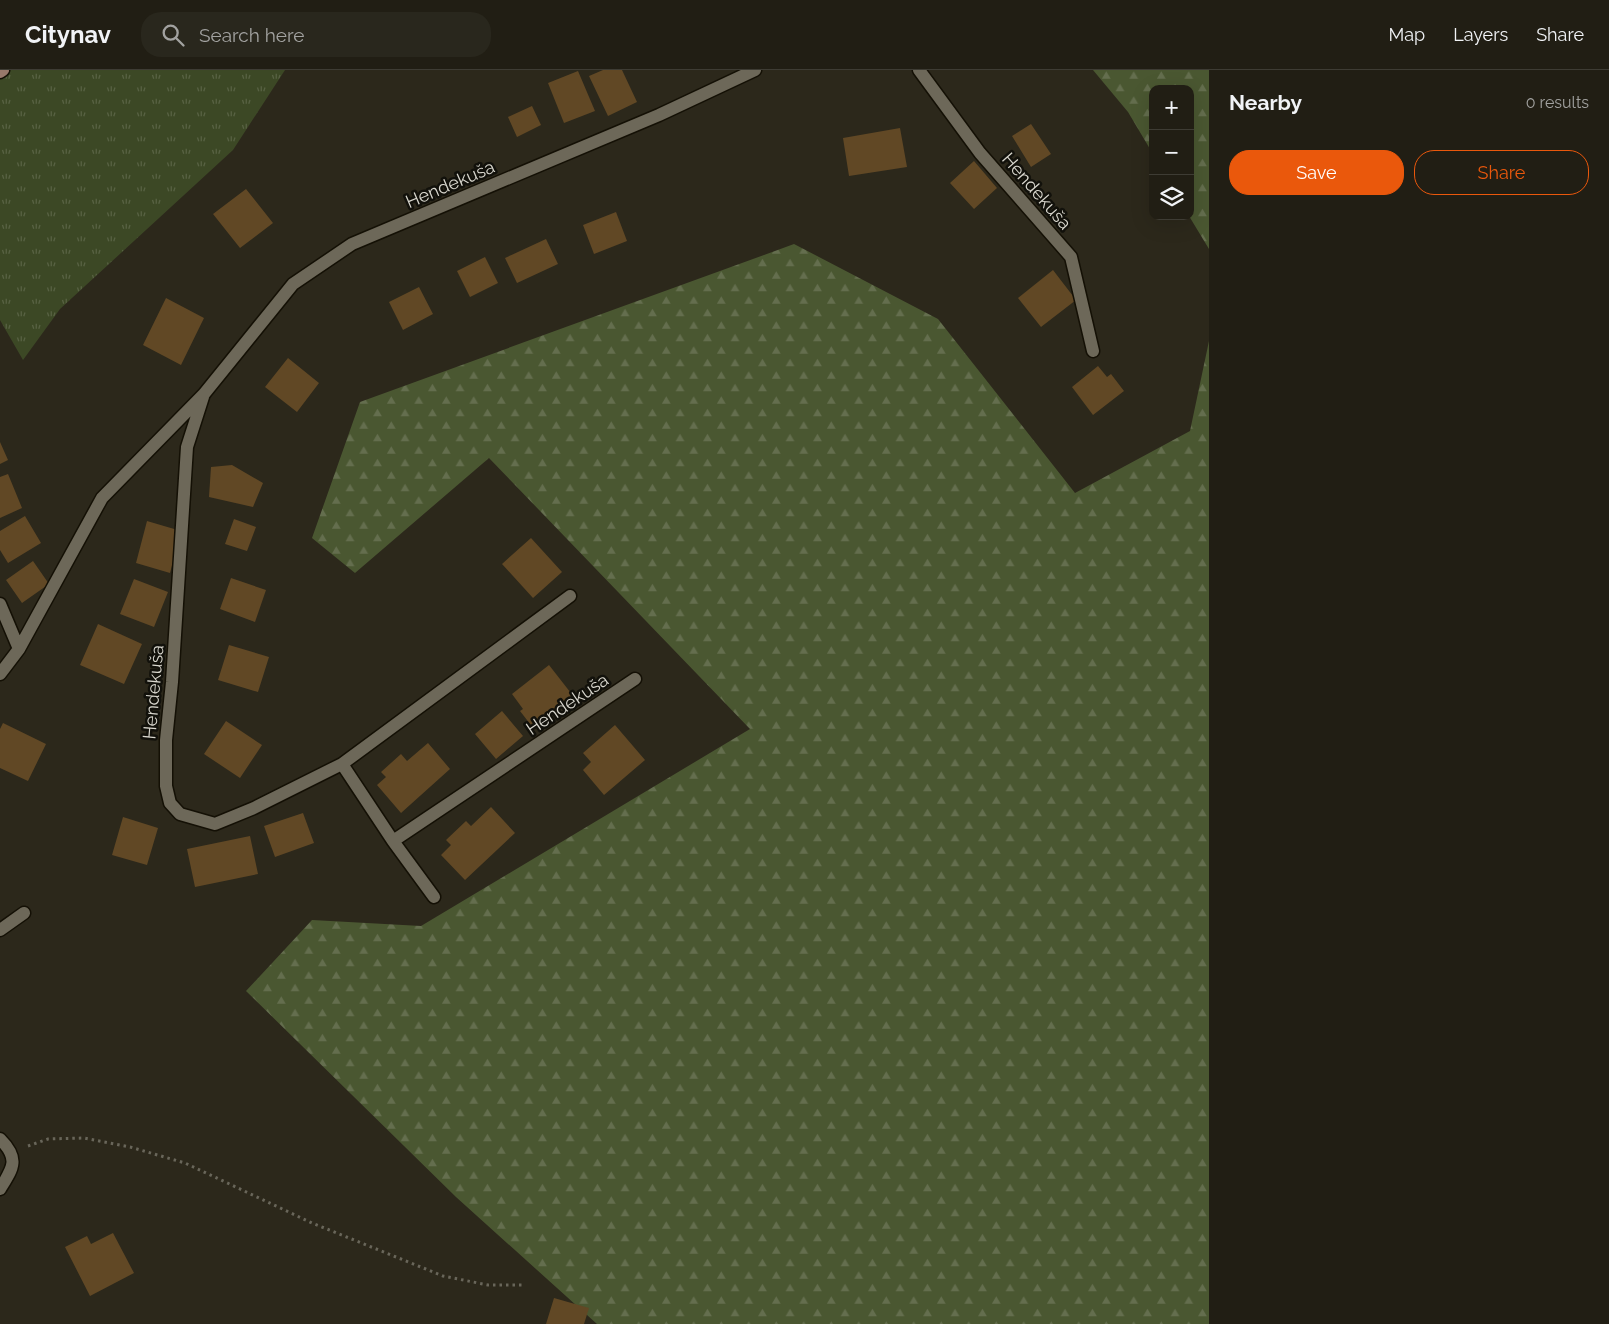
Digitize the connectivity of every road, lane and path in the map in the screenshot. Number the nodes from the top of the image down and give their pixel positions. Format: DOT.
graph roads {
  1 [pos="755,70"];
  2 [pos="919,70"];
  3 [pos="1093,351"];
  4 [pos="204,394"];
  5 [pos="570,596"];
  6 [pos="0,604"];
  7 [pos="19,648"];
  8 [pos="0,674"];
  9 [pos="636,679"];
  10 [pos="342,764"];
  11 [pos="393,841"];
  12 [pos="434,897"];
  13 [pos="24,913"];
  14 [pos="0,930"];
  15 [pos="0,1139"];
  16 [pos="11,1152"];
  17 [pos="0,1189"];
  18 [pos="523,1285"];
  1 -- 4 [label="street, Hendekuša"];
  2 -- 3 [label="street, Hendekuša"];
  4 -- 7 [label="street, Hendekuša"];
  4 -- 10 [label="street, Hendekuša"];
  5 -- 10 [label="street, Hendekuša"];
  6 -- 7 [label="street"];
  7 -- 8 [label="street, Hendekuša"];
  9 -- 11 [label="street, Hendekuša"];
  10 -- 11 [label="street"];
  11 -- 12 [label="street"];
  13 -- 14 [label="street"];
  15 -- 16 [label="street"];
  16 -- 17 [label="street"];
  16 -- 18 [label="path"];
}
